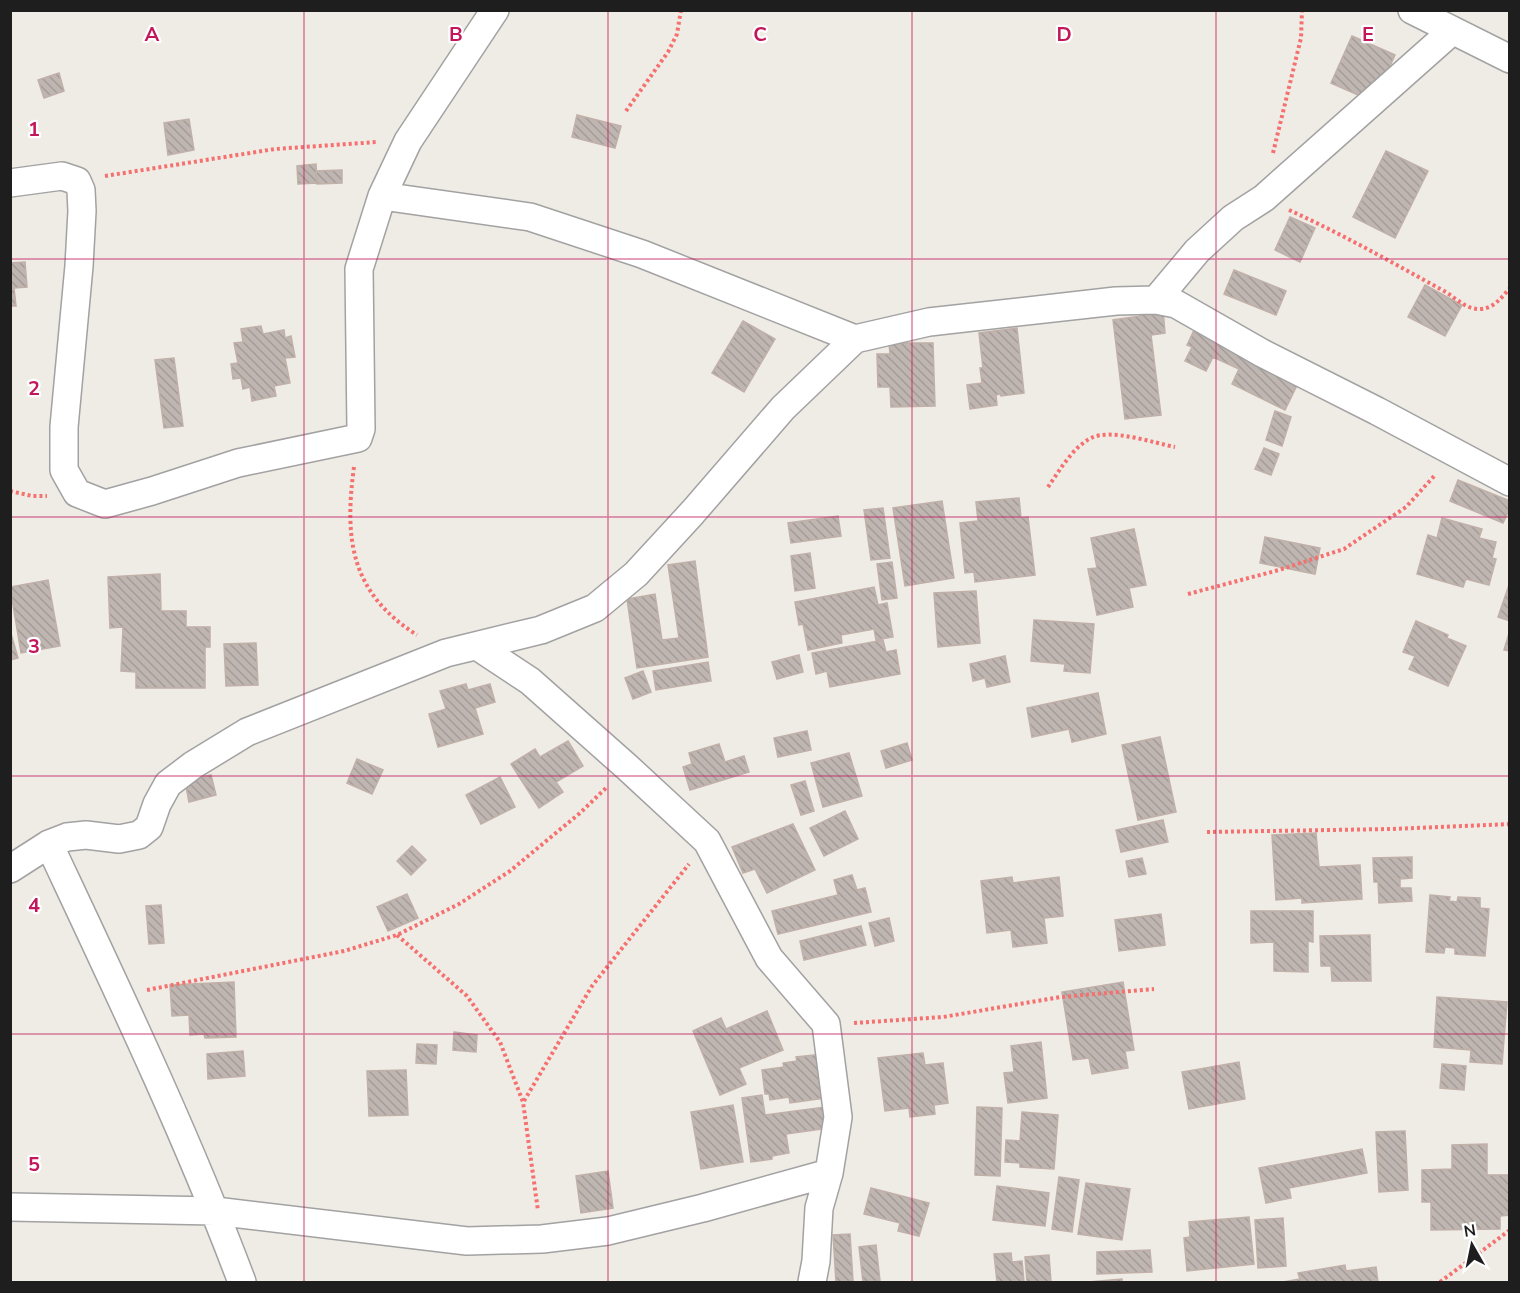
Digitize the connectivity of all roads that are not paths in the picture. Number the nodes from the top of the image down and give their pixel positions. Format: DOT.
graph roads {
  1 [pos="495,10"];
  2 [pos="1412,10"];
  3 [pos="1452,31"];
  4 [pos="1509,59"];
  5 [pos="10,183"];
  6 [pos="382,196"];
  7 [pos="1156,300"];
  8 [pos="855,339"];
  9 [pos="1509,482"];
  10 [pos="477,646"];
  11 [pos="49,844"];
  12 [pos="10,869"];
  13 [pos="829,1173"];
  14 [pos="10,1207"];
  15 [pos="216,1211"];
  16 [pos="242,1282"];
  17 [pos="812,1282"];
  1 -- 6 [label="street"];
  2 -- 3 [label="street"];
  3 -- 4 [label="street"];
  3 -- 7 [label="street"];
  5 -- 6 [label="street"];
  6 -- 8 [label="street"];
  7 -- 8 [label="street"];
  7 -- 9 [label="street"];
  8 -- 10 [label="street"];
  10 -- 11 [label="street"];
  10 -- 13 [label="street"];
  11 -- 12 [label="street"];
  11 -- 15 [label="street"];
  13 -- 15 [label="street"];
  13 -- 17 [label="street"];
  14 -- 15 [label="street"];
  15 -- 16 [label="street"];
}
